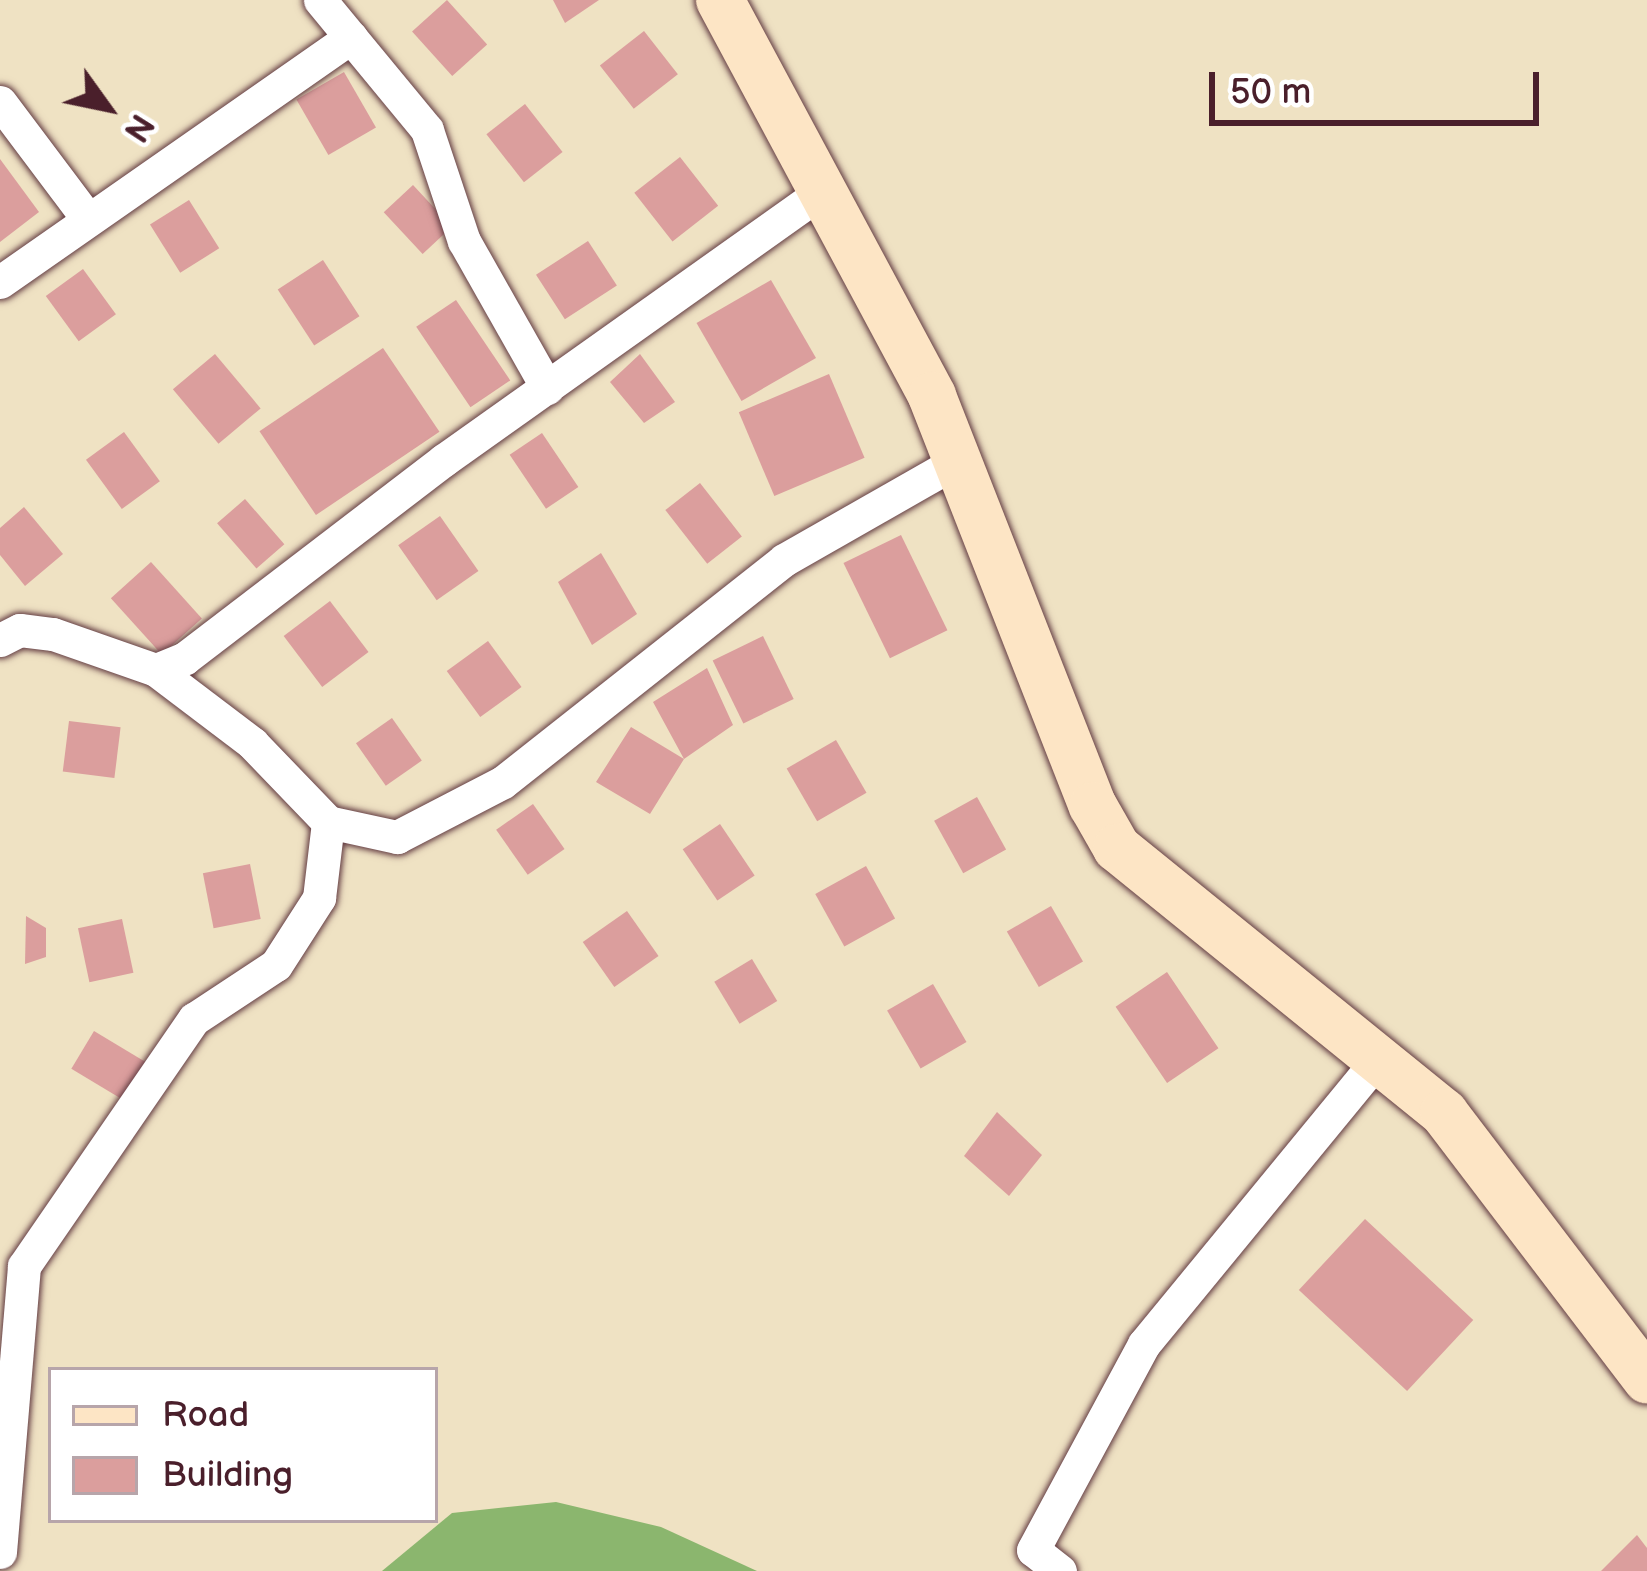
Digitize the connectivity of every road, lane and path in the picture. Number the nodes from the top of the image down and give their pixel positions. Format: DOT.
graph roads {
  1 [pos="320,0"];
  2 [pos="720,0"];
  3 [pos="351,37"];
  4 [pos="0,102"];
  5 [pos="826,188"];
  6 [pos="88,219"];
  7 [pos="0,282"];
  8 [pos="547,388"];
  9 [pos="959,460"];
  10 [pos="0,640"];
  11 [pos="156,670"];
  12 [pos="328,822"];
  13 [pos="1378,1059"];
  14 [pos="1647,1379"];
  15 [pos="0,1552"];
  16 [pos="1060,1571"];
  1 -- 3 [label="street"];
  2 -- 5 [label="main road"];
  3 -- 6 [label="street"];
  3 -- 8 [label="street"];
  4 -- 6 [label="street"];
  5 -- 8 [label="street"];
  5 -- 9 [label="main road"];
  6 -- 7 [label="street"];
  8 -- 11 [label="street"];
  9 -- 12 [label="street"];
  9 -- 13 [label="main road"];
  10 -- 11 [label="street"];
  11 -- 12 [label="street"];
  12 -- 15 [label="street"];
  13 -- 14 [label="main road"];
  13 -- 16 [label="street"];
}
